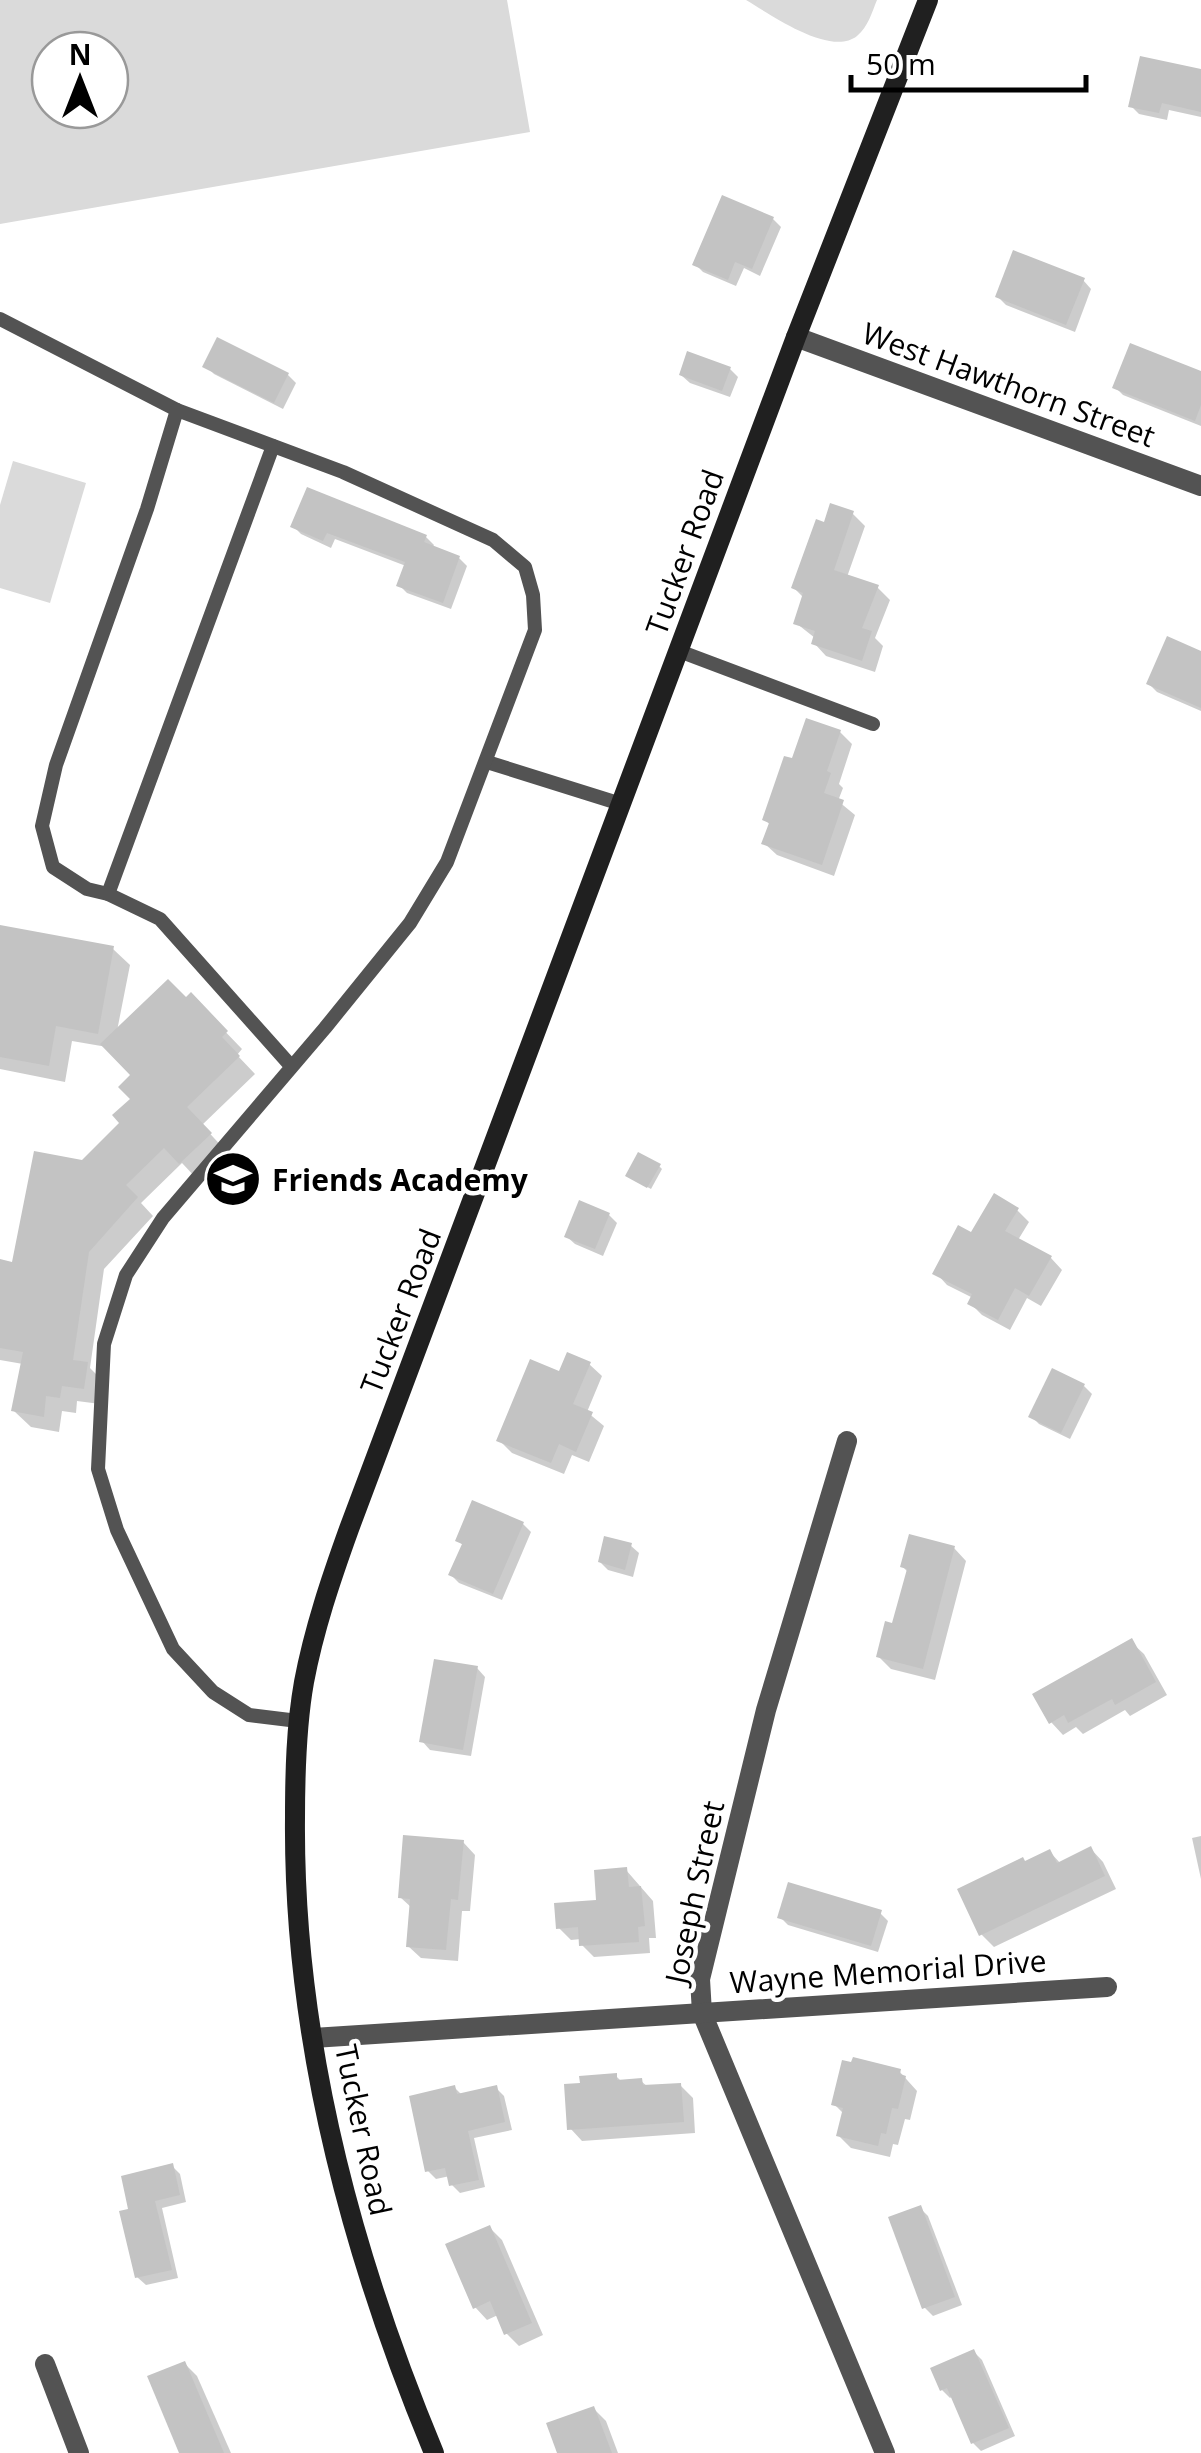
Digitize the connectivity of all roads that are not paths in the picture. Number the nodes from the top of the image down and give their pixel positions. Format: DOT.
graph roads {
  1 [pos="928,0"];
  2 [pos="0,320"];
  3 [pos="796,337"];
  4 [pos="177,410"];
  5 [pos="274,446"];
  6 [pos="1201,486"];
  7 [pos="680,651"];
  8 [pos="873,724"];
  9 [pos="487,762"];
  10 [pos="621,804"];
  11 [pos="108,894"];
  12 [pos="290,1066"];
  13 [pos="847,1441"];
  14 [pos="298,1722"];
  15 [pos="1107,1987"];
  16 [pos="702,2013"];
  17 [pos="313,2038"];
  18 [pos="46,2364"];
  19 [pos="79,2453"];
  20 [pos="434,2453"];
  21 [pos="885,2453"];
  1 -- 3 [label="main road, Tucker Road"];
  2 -- 4 [label="lane"];
  3 -- 6 [label="street, West Hawthorn Street"];
  3 -- 7 [label="main road, Tucker Road"];
  4 -- 5 [label="lane"];
  4 -- 11 [label="lane"];
  5 -- 9 [label="lane"];
  5 -- 11 [label="lane"];
  7 -- 8 [label="lane"];
  7 -- 10 [label="main road, Tucker Road"];
  9 -- 10 [label="lane"];
  9 -- 12 [label="lane"];
  10 -- 14 [label="main road, Tucker Road"];
  11 -- 12 [label="lane"];
  12 -- 14 [label="lane"];
  13 -- 16 [label="street, Joseph Street"];
  14 -- 17 [label="main road, Tucker Road"];
  15 -- 16 [label="street, Wayne Memorial Drive"];
  16 -- 17 [label="street, Wayne Memorial Drive"];
  16 -- 21 [label="street, Joseph Street"];
  17 -- 20 [label="main road, Tucker Road"];
  18 -- 19 [label="street"];
}
